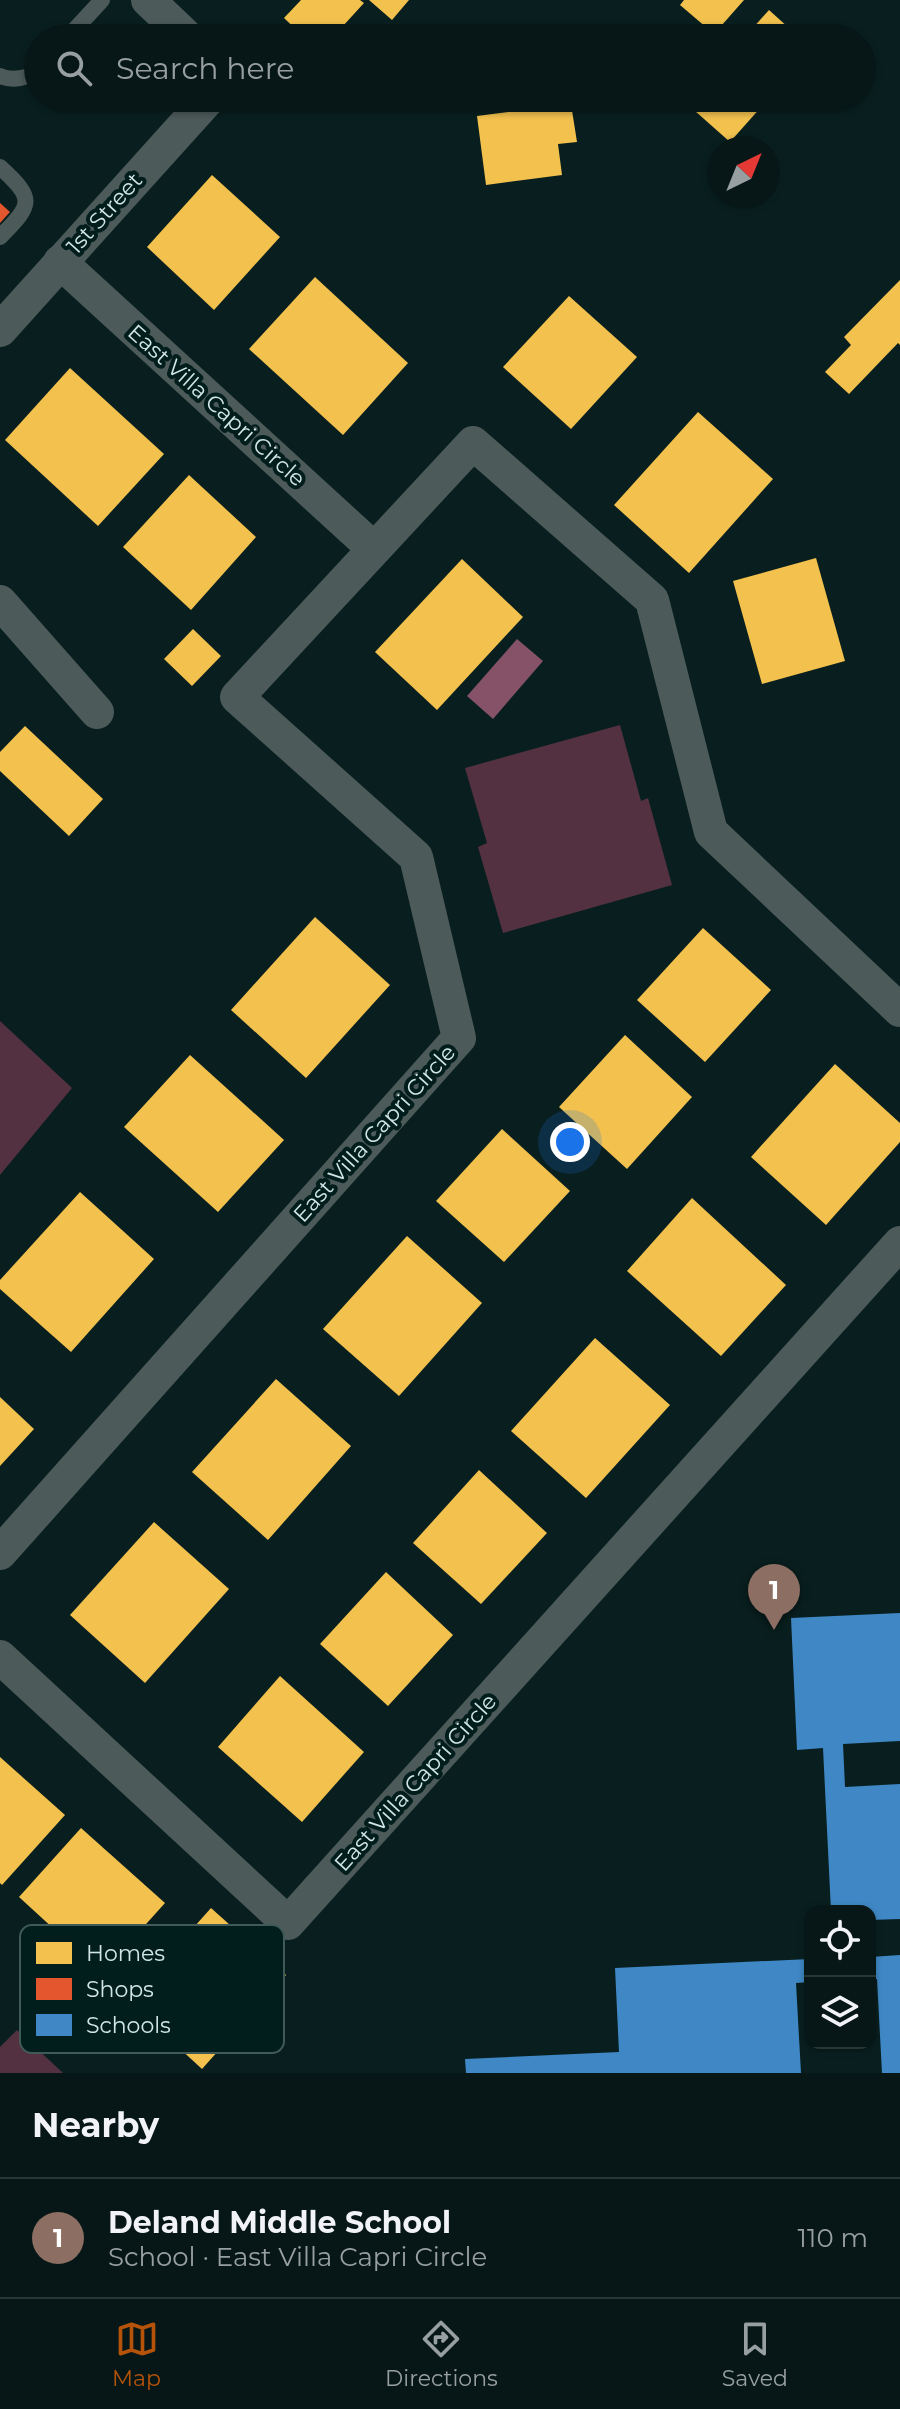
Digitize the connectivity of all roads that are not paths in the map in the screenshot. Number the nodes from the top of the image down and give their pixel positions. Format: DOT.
graph roads {
  1 [pos="102,0"];
  2 [pos="148,0"];
  3 [pos="80,24"];
  4 [pos="173,24"];
  5 [pos="0,76"];
  6 [pos="24,76"];
  7 [pos="196,112"];
  8 [pos="0,167"];
  9 [pos="0,237"];
  10 [pos="60,262"];
  11 [pos="0,330"];
  12 [pos="374,549"];
  13 [pos="0,602"];
  14 [pos="97,712"];
  15 [pos="900,1010"];
  16 [pos="900,1243"];
  17 [pos="0,1553"];
  18 [pos="0,1657"];
  1 -- 3 [label="lane"];
  2 -- 4 [label="street"];
  5 -- 6 [label="lane"];
  7 -- 10 [label="street, 1st Street"];
  8 -- 9 [label="lane"];
  10 -- 11 [label="street, 1st Street"];
  10 -- 12 [label="street, East Villa Capri Circle"];
  12 -- 15 [label="street, East Villa Capri Circle"];
  12 -- 17 [label="street, East Villa Capri Circle"];
  13 -- 14 [label="street"];
  16 -- 18 [label="street, East Villa Capri Circle"];
}
